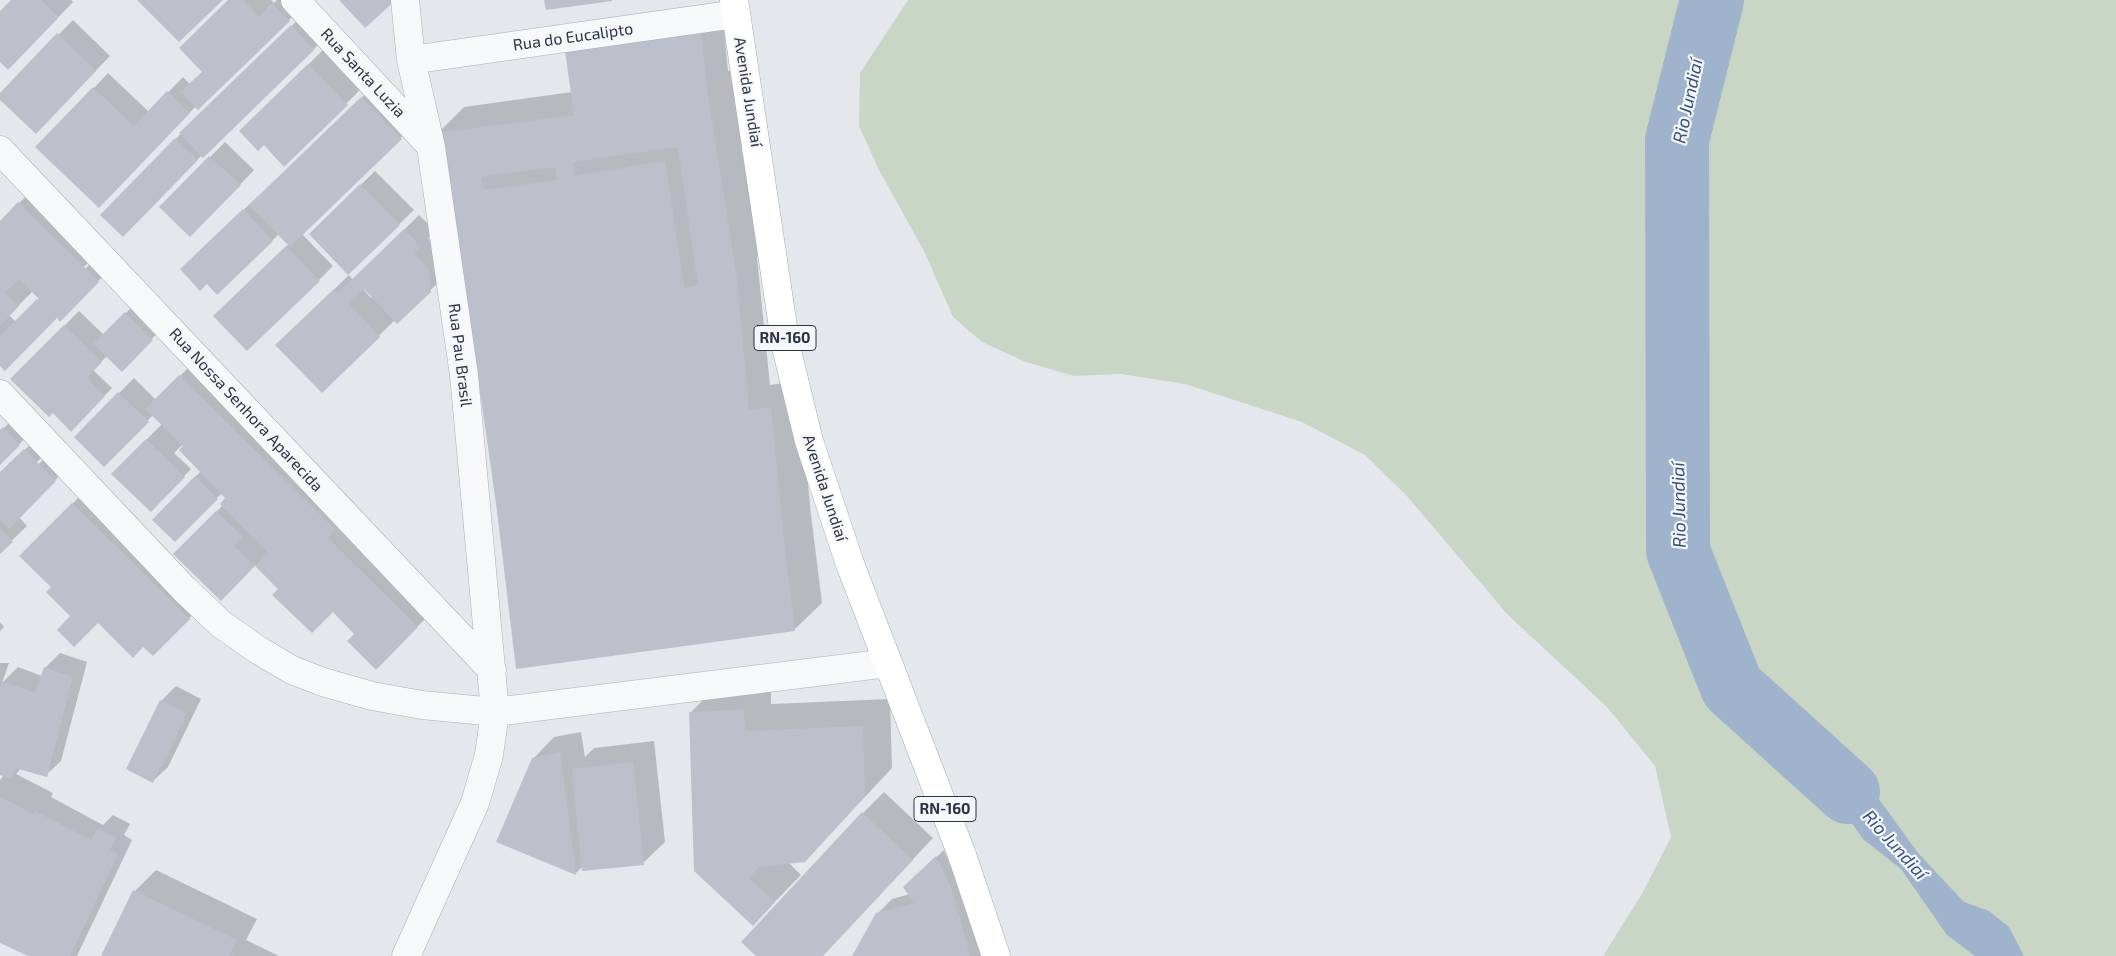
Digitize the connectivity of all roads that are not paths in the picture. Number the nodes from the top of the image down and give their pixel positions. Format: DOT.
graph roads {
  1 [pos="295,0"];
  2 [pos="404,0"];
  3 [pos="735,7"];
  4 [pos="411,60"];
  5 [pos="432,147"];
  6 [pos="0,150"];
  7 [pos="0,394"];
  8 [pos="888,663"];
  9 [pos="492,670"];
  10 [pos="495,712"];
  11 [pos="406,956"];
  12 [pos="996,956"];
  1 -- 5 [label="street, Rua Santa Luzia"];
  2 -- 4 [label="street, Rua Pau Brasil"];
  3 -- 4 [label="street, Rua do Eucalipto"];
  3 -- 8 [label="main road, Avenida Jundiaí / RN-160"];
  4 -- 5 [label="street, Rua Pau Brasil"];
  5 -- 9 [label="street, Rua Pau Brasil"];
  6 -- 9 [label="street, Rua Nossa Senhora Aparecida"];
  7 -- 10 [label="street"];
  8 -- 10 [label="street"];
  8 -- 12 [label="main road, Avenida Jundiaí / RN-160"];
  9 -- 10 [label="street, Rua Pau Brasil"];
  10 -- 11 [label="street, Rua Pau Brasil"];
}
